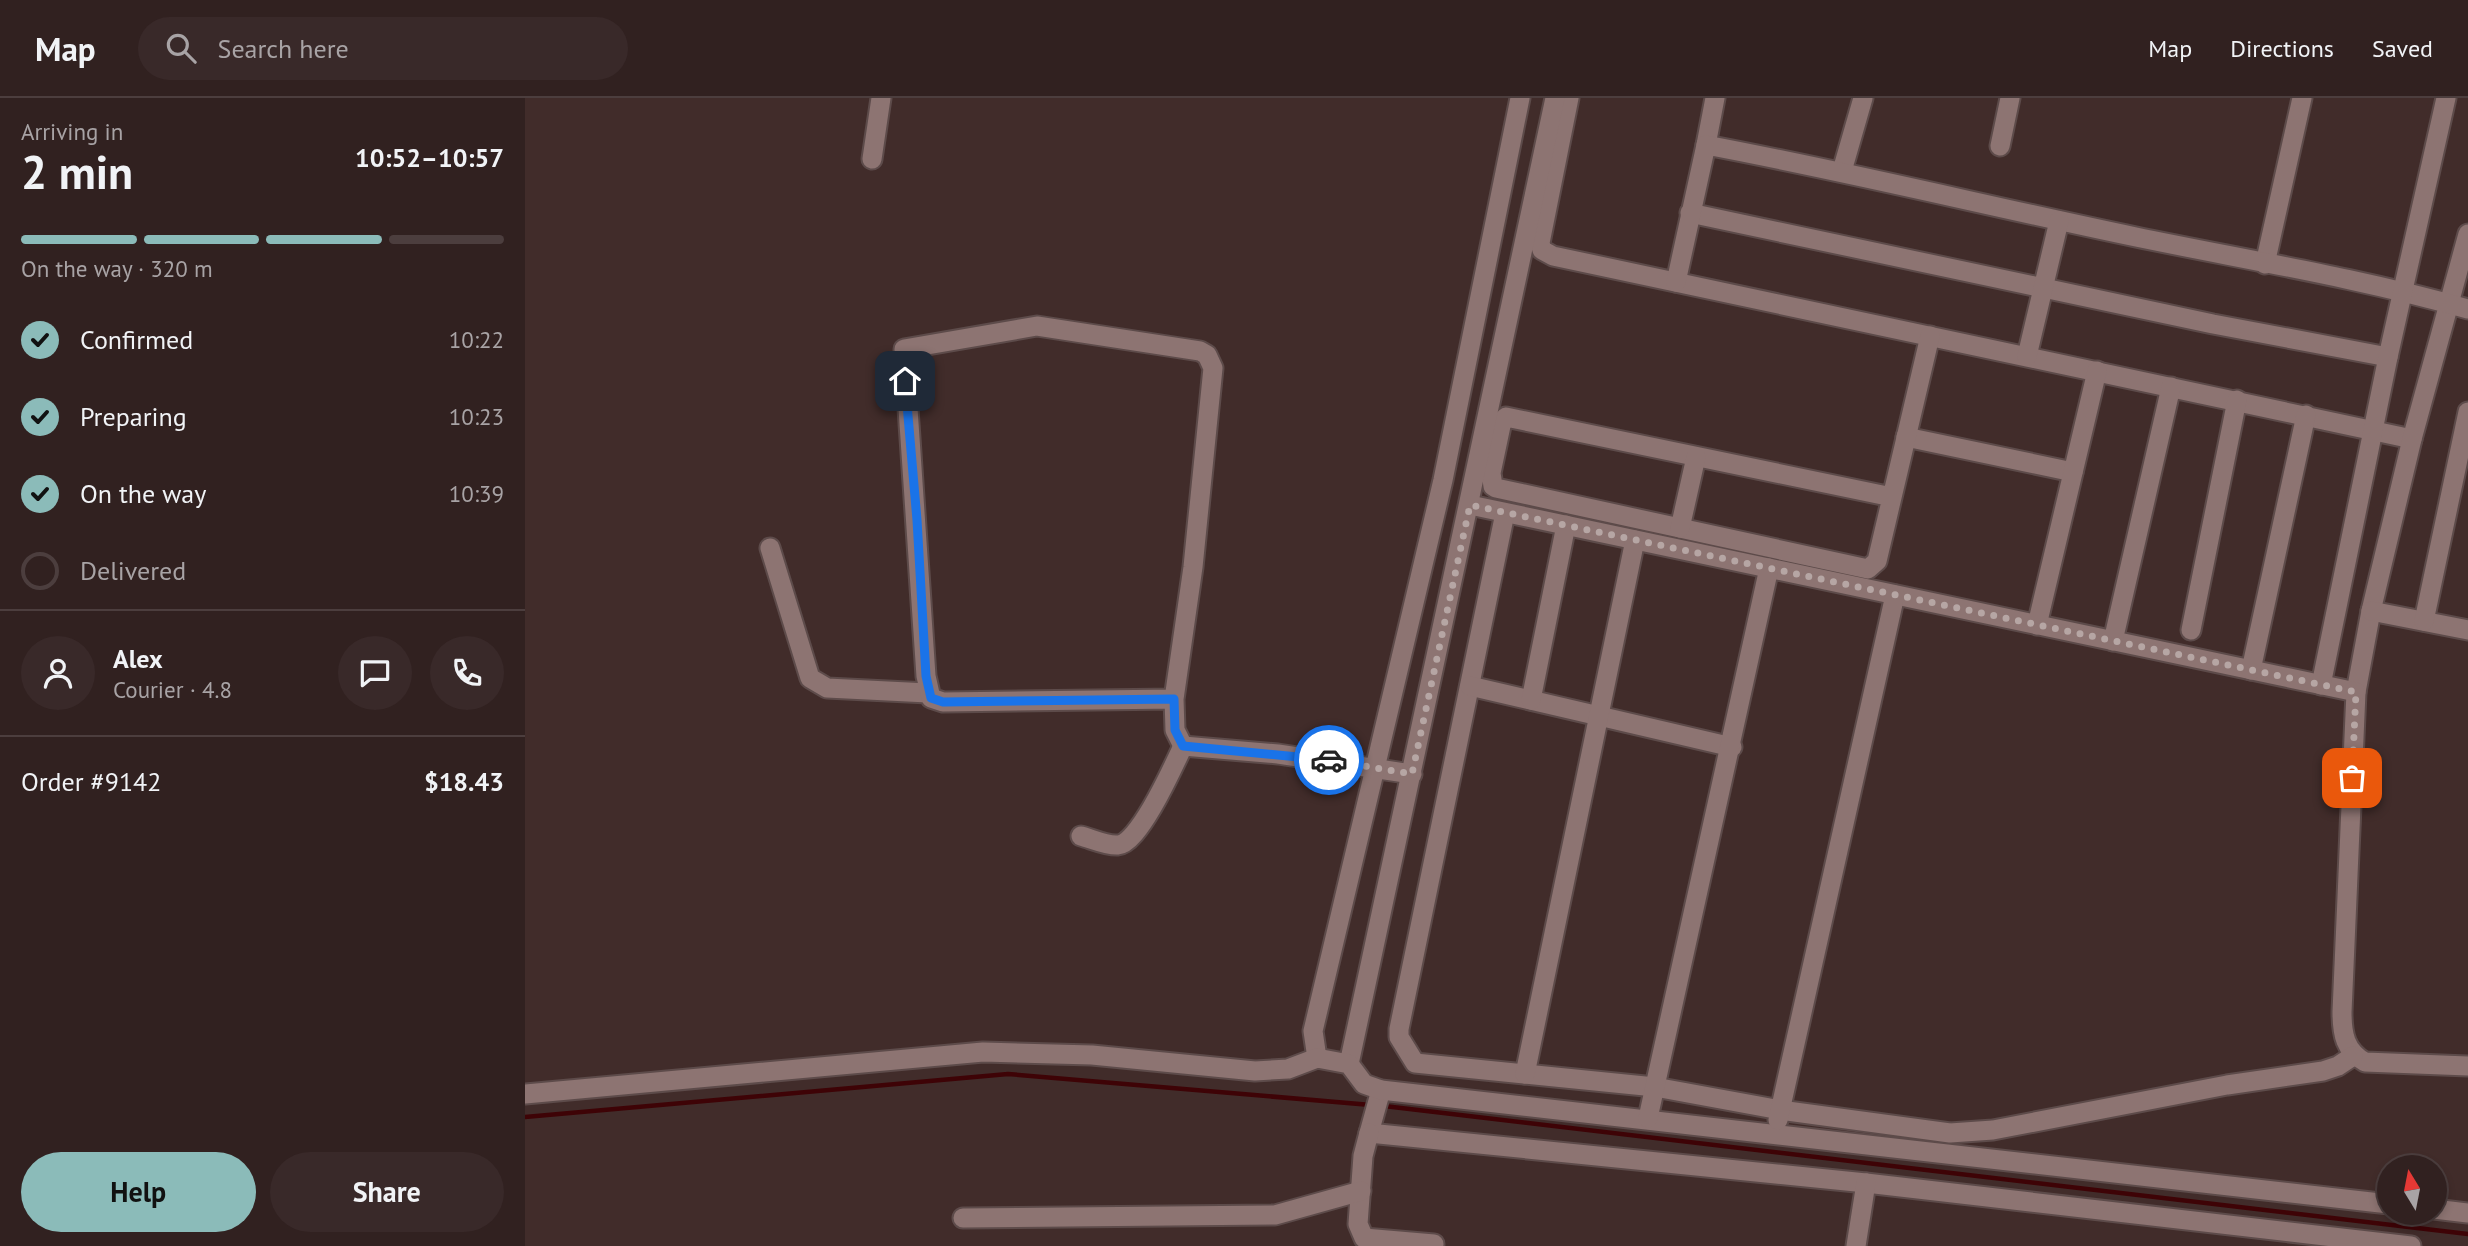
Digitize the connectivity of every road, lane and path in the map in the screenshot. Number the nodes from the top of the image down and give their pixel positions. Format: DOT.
graph roads {
  1 [pos="881,98"];
  2 [pos="1520,98"];
  3 [pos="1555,98"];
  4 [pos="1569,98"];
  5 [pos="1715,98"];
  6 [pos="1863,98"];
  7 [pos="2010,98"];
  8 [pos="2302,98"];
  9 [pos="2446,98"];
  10 [pos="1706,145"];
  11 [pos="2000,146"];
  12 [pos="872,159"];
  13 [pos="1842,171"];
  14 [pos="1691,213"];
  15 [pos="1537,216"];
  16 [pos="2059,221"];
  17 [pos="2468,234"];
  18 [pos="2265,264"];
  19 [pos="1676,282"];
  20 [pos="2041,289"];
  21 [pos="2403,292"];
  22 [pos="2447,303"];
  23 [pos="2468,309"];
  24 [pos="1930,336"];
  25 [pos="2027,356"];
  26 [pos="2388,357"];
  27 [pos="2097,371"];
  28 [pos="2171,387"];
  29 [pos="2237,400"];
  30 [pos="2468,412"];
  31 [pos="2306,415"];
  32 [pos="2374,429"];
  33 [pos="1906,437"];
  34 [pos="2412,439"];
  35 [pos="1696,457"];
  36 [pos="2073,472"];
  37 [pos="1892,497"];
  38 [pos="1470,505"];
  39 [pos="1505,513"];
  40 [pos="1566,525"];
  41 [pos="1680,528"];
  42 [pos="1635,540"];
  43 [pos="771,548"];
  44 [pos="1769,568"];
  45 [pos="1895,595"];
  46 [pos="2371,611"];
  47 [pos="2424,621"];
  48 [pos="2037,625"];
  49 [pos="2191,630"];
  50 [pos="2468,630"];
  51 [pos="2113,641"];
  52 [pos="2251,670"];
  53 [pos="2321,685"];
  54 [pos="1470,686"];
  55 [pos="2356,692"];
  56 [pos="928,693"];
  57 [pos="1174,699"];
  58 [pos="1531,701"];
  59 [pos="1599,716"];
  60 [pos="1183,746"];
  61 [pos="1732,747"];
  62 [pos="1375,766"];
  63 [pos="1412,774"];
  64 [pos="1081,836"];
  65 [pos="2353,1056"];
  66 [pos="1317,1058"];
  67 [pos="1349,1064"];
  68 [pos="2468,1066"];
  69 [pos="1525,1074"];
  70 [pos="1655,1087"];
  71 [pos="525,1094"];
  72 [pos="1379,1095"];
  73 [pos="1780,1110"];
  74 [pos="1648,1118"];
  75 [pos="1371,1126"];
  76 [pos="1775,1133"];
  77 [pos="1866,1183"];
  78 [pos="1361,1191"];
  79 [pos="2377,1203"];
  80 [pos="2447,1211"];
  81 [pos="2468,1213"];
  82 [pos="963,1218"];
  83 [pos="1434,1244"];
  84 [pos="2371,1244"];
  85 [pos="1856,1246"];
  86 [pos="2404,1246"];
  1 -- 12 [label="street"];
  2 -- 62 [label="street"];
  3 -- 15 [label="street"];
  4 -- 15 [label="street"];
  5 -- 10 [label="street"];
  6 -- 13 [label="street"];
  7 -- 11 [label="street"];
  8 -- 18 [label="street"];
  9 -- 21 [label="street"];
  10 -- 13 [label="street"];
  10 -- 14 [label="street"];
  13 -- 16 [label="street"];
  14 -- 19 [label="street"];
  14 -- 20 [label="street"];
  15 -- 19 [label="street"];
  15 -- 38 [label="street"];
  16 -- 18 [label="street"];
  16 -- 20 [label="street"];
  17 -- 22 [label="street"];
  18 -- 21 [label="street"];
  19 -- 24 [label="street"];
  20 -- 25 [label="street"];
  20 -- 26 [label="street"];
  21 -- 22 [label="street"];
  21 -- 26 [label="street"];
  22 -- 23 [label="street"];
  22 -- 34 [label="street"];
  24 -- 25 [label="street"];
  24 -- 33 [label="street"];
  25 -- 27 [label="street"];
  26 -- 32 [label="street"];
  27 -- 28 [label="street"];
  27 -- 36 [label="street"];
  28 -- 29 [label="street"];
  28 -- 51 [label="street"];
  29 -- 31 [label="street"];
  29 -- 49 [label="street"];
  30 -- 47 [label="street"];
  31 -- 32 [label="street"];
  31 -- 52 [label="street"];
  32 -- 34 [label="street"];
  32 -- 53 [label="street"];
  33 -- 36 [label="street"];
  33 -- 37 [label="street"];
  34 -- 46 [label="street"];
  35 -- 37 [label="street"];
  35 -- 41 [label="street"];
  35 -- 41 [label="street"];
  36 -- 48 [label="street"];
  37 -- 41 [label="street"];
  38 -- 39 [label="street"];
  38 -- 63 [label="street"];
  39 -- 40 [label="street"];
  39 -- 54 [label="street"];
  40 -- 42 [label="street"];
  40 -- 58 [label="street"];
  42 -- 44 [label="street"];
  42 -- 59 [label="street"];
  43 -- 56 [label="street"];
  44 -- 45 [label="street"];
  44 -- 61 [label="street"];
  45 -- 48 [label="street"];
  45 -- 73 [label="street"];
  46 -- 47 [label="street"];
  46 -- 55 [label="street"];
  47 -- 50 [label="street"];
  48 -- 51 [label="street"];
  51 -- 52 [label="street"];
  52 -- 53 [label="street"];
  53 -- 55 [label="street"];
  54 -- 58 [label="street"];
  54 -- 69 [label="street"];
  55 -- 65 [label="street"];
  56 -- 57 [label="street"];
  56 -- 57 [label="street"];
  57 -- 60 [label="street"];
  58 -- 59 [label="street"];
  59 -- 61 [label="street"];
  59 -- 69 [label="street"];
  60 -- 62 [label="street"];
  60 -- 64 [label="street"];
  61 -- 70 [label="street"];
  62 -- 63 [label="street"];
  62 -- 66 [label="street"];
  63 -- 67 [label="street"];
  65 -- 68 [label="street"];
  65 -- 73 [label="street"];
  66 -- 67 [label="street"];
  66 -- 71 [label="street"];
  67 -- 72 [label="street"];
  69 -- 70 [label="street"];
  70 -- 73 [label="street"];
  70 -- 74 [label="street"];
  72 -- 74 [label="street"];
  72 -- 75 [label="street"];
  73 -- 76 [label="street"];
  74 -- 76 [label="street"];
  75 -- 77 [label="street"];
  75 -- 78 [label="street"];
  76 -- 79 [label="street"];
  77 -- 84 [label="street"];
  77 -- 85 [label="street"];
  78 -- 82 [label="street"];
  78 -- 83 [label="street"];
  80 -- 81 [label="street"];
  84 -- 86 [label="street"];
}
